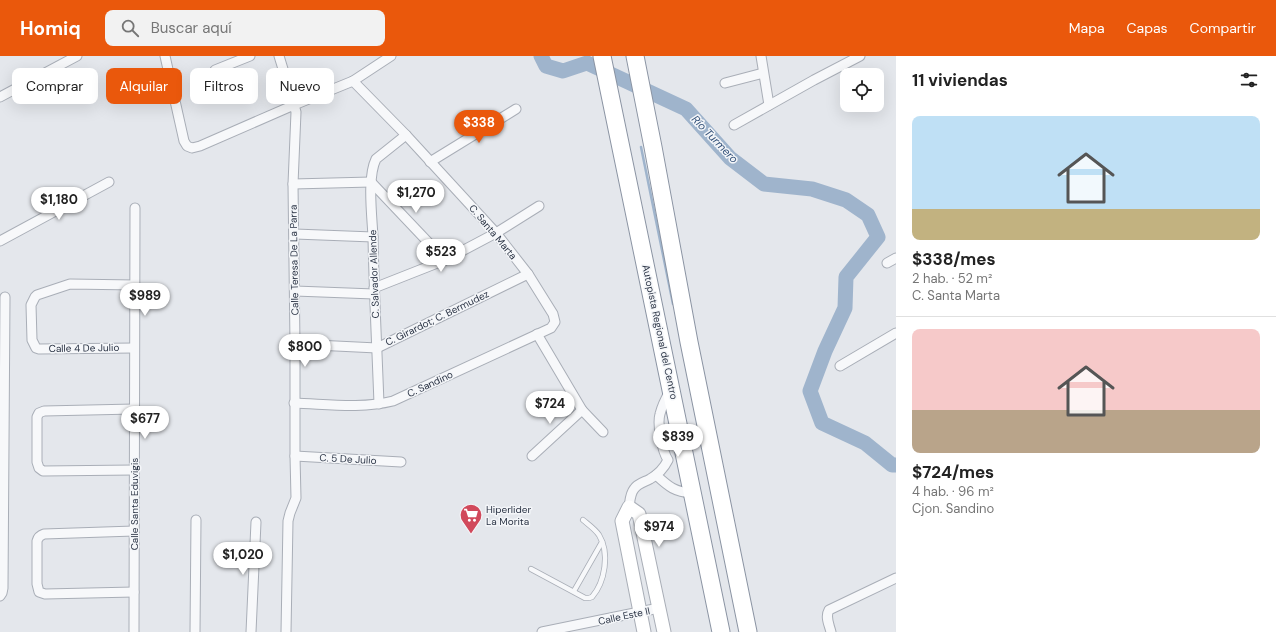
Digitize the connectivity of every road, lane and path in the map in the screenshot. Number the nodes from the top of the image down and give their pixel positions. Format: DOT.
graph roads {
  1 [pos="78,56"];
  2 [pos="165,56"];
  3 [pos="250,56"];
  4 [pos="279,56"];
  5 [pos="390,56"];
  6 [pos="602,56"];
  7 [pos="635,56"];
  8 [pos="760,56"];
  9 [pos="860,56"];
  10 [pos="220,68"];
  11 [pos="763,73"];
  12 [pos="353,81"];
  13 [pos="725,83"];
  14 [pos="0,97"];
  15 [pos="294,105"];
  16 [pos="769,105"];
  17 [pos="516,109"];
  18 [pos="734,125"];
  19 [pos="406,135"];
  20 [pos="430,162"];
  21 [pos="109,182"];
  22 [pos="371,182"];
  23 [pos="293,184"];
  24 [pos="539,206"];
  25 [pos="135,208"];
  26 [pos="496,233"];
  27 [pos="295,234"];
  28 [pos="373,237"];
  29 [pos="0,241"];
  30 [pos="896,258"];
  31 [pos="445,260"];
  32 [pos="887,263"];
  33 [pos="528,274"];
  34 [pos="135,285"];
  35 [pos="295,291"];
  36 [pos="374,291"];
  37 [pos="5,296"];
  38 [pos="555,322"];
  39 [pos="2,325"];
  40 [pos="896,333"];
  41 [pos="537,334"];
  42 [pos="295,344"];
  43 [pos="134,348"];
  44 [pos="377,348"];
  45 [pos="840,366"];
  46 [pos="671,389"];
  47 [pos="294,403"];
  48 [pos="379,404"];
  49 [pos="134,409"];
  50 [pos="582,410"];
  51 [pos="603,432"];
  52 [pos="683,446"];
  53 [pos="295,456"];
  54 [pos="532,456"];
  55 [pos="668,460"];
  56 [pos="401,462"];
  57 [pos="134,470"];
  58 [pos="656,475"];
  59 [pos="2,489"];
  60 [pos="692,493"];
  61 [pos="629,508"];
  62 [pos="196,520"];
  63 [pos="583,520"];
  64 [pos="256,522"];
  65 [pos="134,531"];
  66 [pos="602,542"];
  67 [pos="531,569"];
  68 [pos="896,578"];
  69 [pos="574,591"];
  70 [pos="134,592"];
  71 [pos="0,596"];
  72 [pos="659,608"];
  73 [pos="640,613"];
  74 [pos="134,632"];
  75 [pos="196,632"];
  76 [pos="251,632"];
  77 [pos="286,632"];
  78 [pos="542,632"];
  79 [pos="644,632"];
  80 [pos="664,632"];
  81 [pos="721,632"];
  82 [pos="748,632"];
  83 [pos="831,632"];
  1 -- 14 [label="street"];
  2 -- 15 [label="street"];
  3 -- 10 [label="street"];
  4 -- 15 [label="street, Calle Teresa De La Parra"];
  5 -- 12 [label="street"];
  6 -- 46 [label="highway, Autopista Regional del Centro"];
  7 -- 82 [label="highway"];
  8 -- 11 [label="street"];
  9 -- 16 [label="street"];
  11 -- 13 [label="street"];
  11 -- 16 [label="street"];
  12 -- 15 [label="street"];
  12 -- 19 [label="street, C. Santa Marta"];
  15 -- 23 [label="street, Calle Teresa De La Parra"];
  16 -- 18 [label="street"];
  17 -- 20 [label="street"];
  19 -- 20 [label="street, C. Santa Marta"];
  19 -- 22 [label="street, C. Salvador Allende"];
  20 -- 26 [label="street, C. Santa Marta"];
  21 -- 29 [label="street"];
  22 -- 23 [label="street"];
  22 -- 28 [label="street, C. Salvador Allende"];
  22 -- 31 [label="street"];
  23 -- 27 [label="street, Calle Teresa De La Parra"];
  24 -- 26 [label="street"];
  25 -- 34 [label="street, Calle Santa Eduvigis"];
  26 -- 31 [label="street"];
  26 -- 33 [label="street, C. Santa Marta"];
  27 -- 28 [label="street"];
  27 -- 35 [label="street, Calle Teresa De La Parra"];
  28 -- 36 [label="street, C. Salvador Allende"];
  30 -- 32 [label="street"];
  31 -- 36 [label="street"];
  33 -- 38 [label="street, C. Santa Marta"];
  33 -- 44 [label="street, C. Girardot; C. Bermudez"];
  34 -- 43 [label="street, Calle Santa Eduvigis"];
  34 -- 43 [label="street, Calle 4 De Julio"];
  35 -- 36 [label="street"];
  35 -- 42 [label="street, Calle Teresa De La Parra"];
  36 -- 44 [label="street, C. Salvador Allende"];
  37 -- 39 [label="street"];
  38 -- 41 [label="street, C. Sandino"];
  39 -- 59 [label="street"];
  40 -- 45 [label="street"];
  41 -- 48 [label="street, C. Sandino"];
  41 -- 50 [label="street"];
  42 -- 44 [label="street, C. Girardot; C. Bermudez"];
  42 -- 47 [label="street, Calle Teresa De La Parra"];
  43 -- 49 [label="street, Calle Santa Eduvigis"];
  44 -- 48 [label="street, C. Salvador Allende"];
  46 -- 52 [label="highway, Autopista Regional del Centro"];
  46 -- 55 [label="street"];
  47 -- 48 [label="street, C. Sandino"];
  47 -- 53 [label="street, Calle Teresa De La Parra"];
  49 -- 57 [label="street, Calle Santa Eduvigis"];
  49 -- 57 [label="street"];
  50 -- 51 [label="street"];
  50 -- 54 [label="street"];
  52 -- 55 [label="street"];
  52 -- 60 [label="highway, Autopista Regional del Centro"];
  53 -- 56 [label="street, C. 5 De Julio"];
  53 -- 77 [label="street, Calle Teresa De La Parra"];
  55 -- 58 [label="street"];
  57 -- 65 [label="street, Calle Santa Eduvigis"];
  58 -- 60 [label="street"];
  58 -- 61 [label="street"];
  59 -- 71 [label="street"];
  60 -- 81 [label="highway, Autopista Regional del Centro"];
  61 -- 72 [label="street"];
  61 -- 73 [label="street"];
  62 -- 75 [label="street"];
  63 -- 66 [label="lane"];
  64 -- 76 [label="street"];
  65 -- 70 [label="street, Calle Santa Eduvigis"];
  65 -- 70 [label="street"];
  66 -- 69 [label="lane"];
  66 -- 69 [label="lane"];
  67 -- 69 [label="lane"];
  68 -- 83 [label="street"];
  70 -- 74 [label="street, Calle Santa Eduvigis"];
  72 -- 73 [label="street, Calle Este II"];
  72 -- 80 [label="street"];
  73 -- 78 [label="street, Calle Este II"];
  73 -- 79 [label="street"];
}
